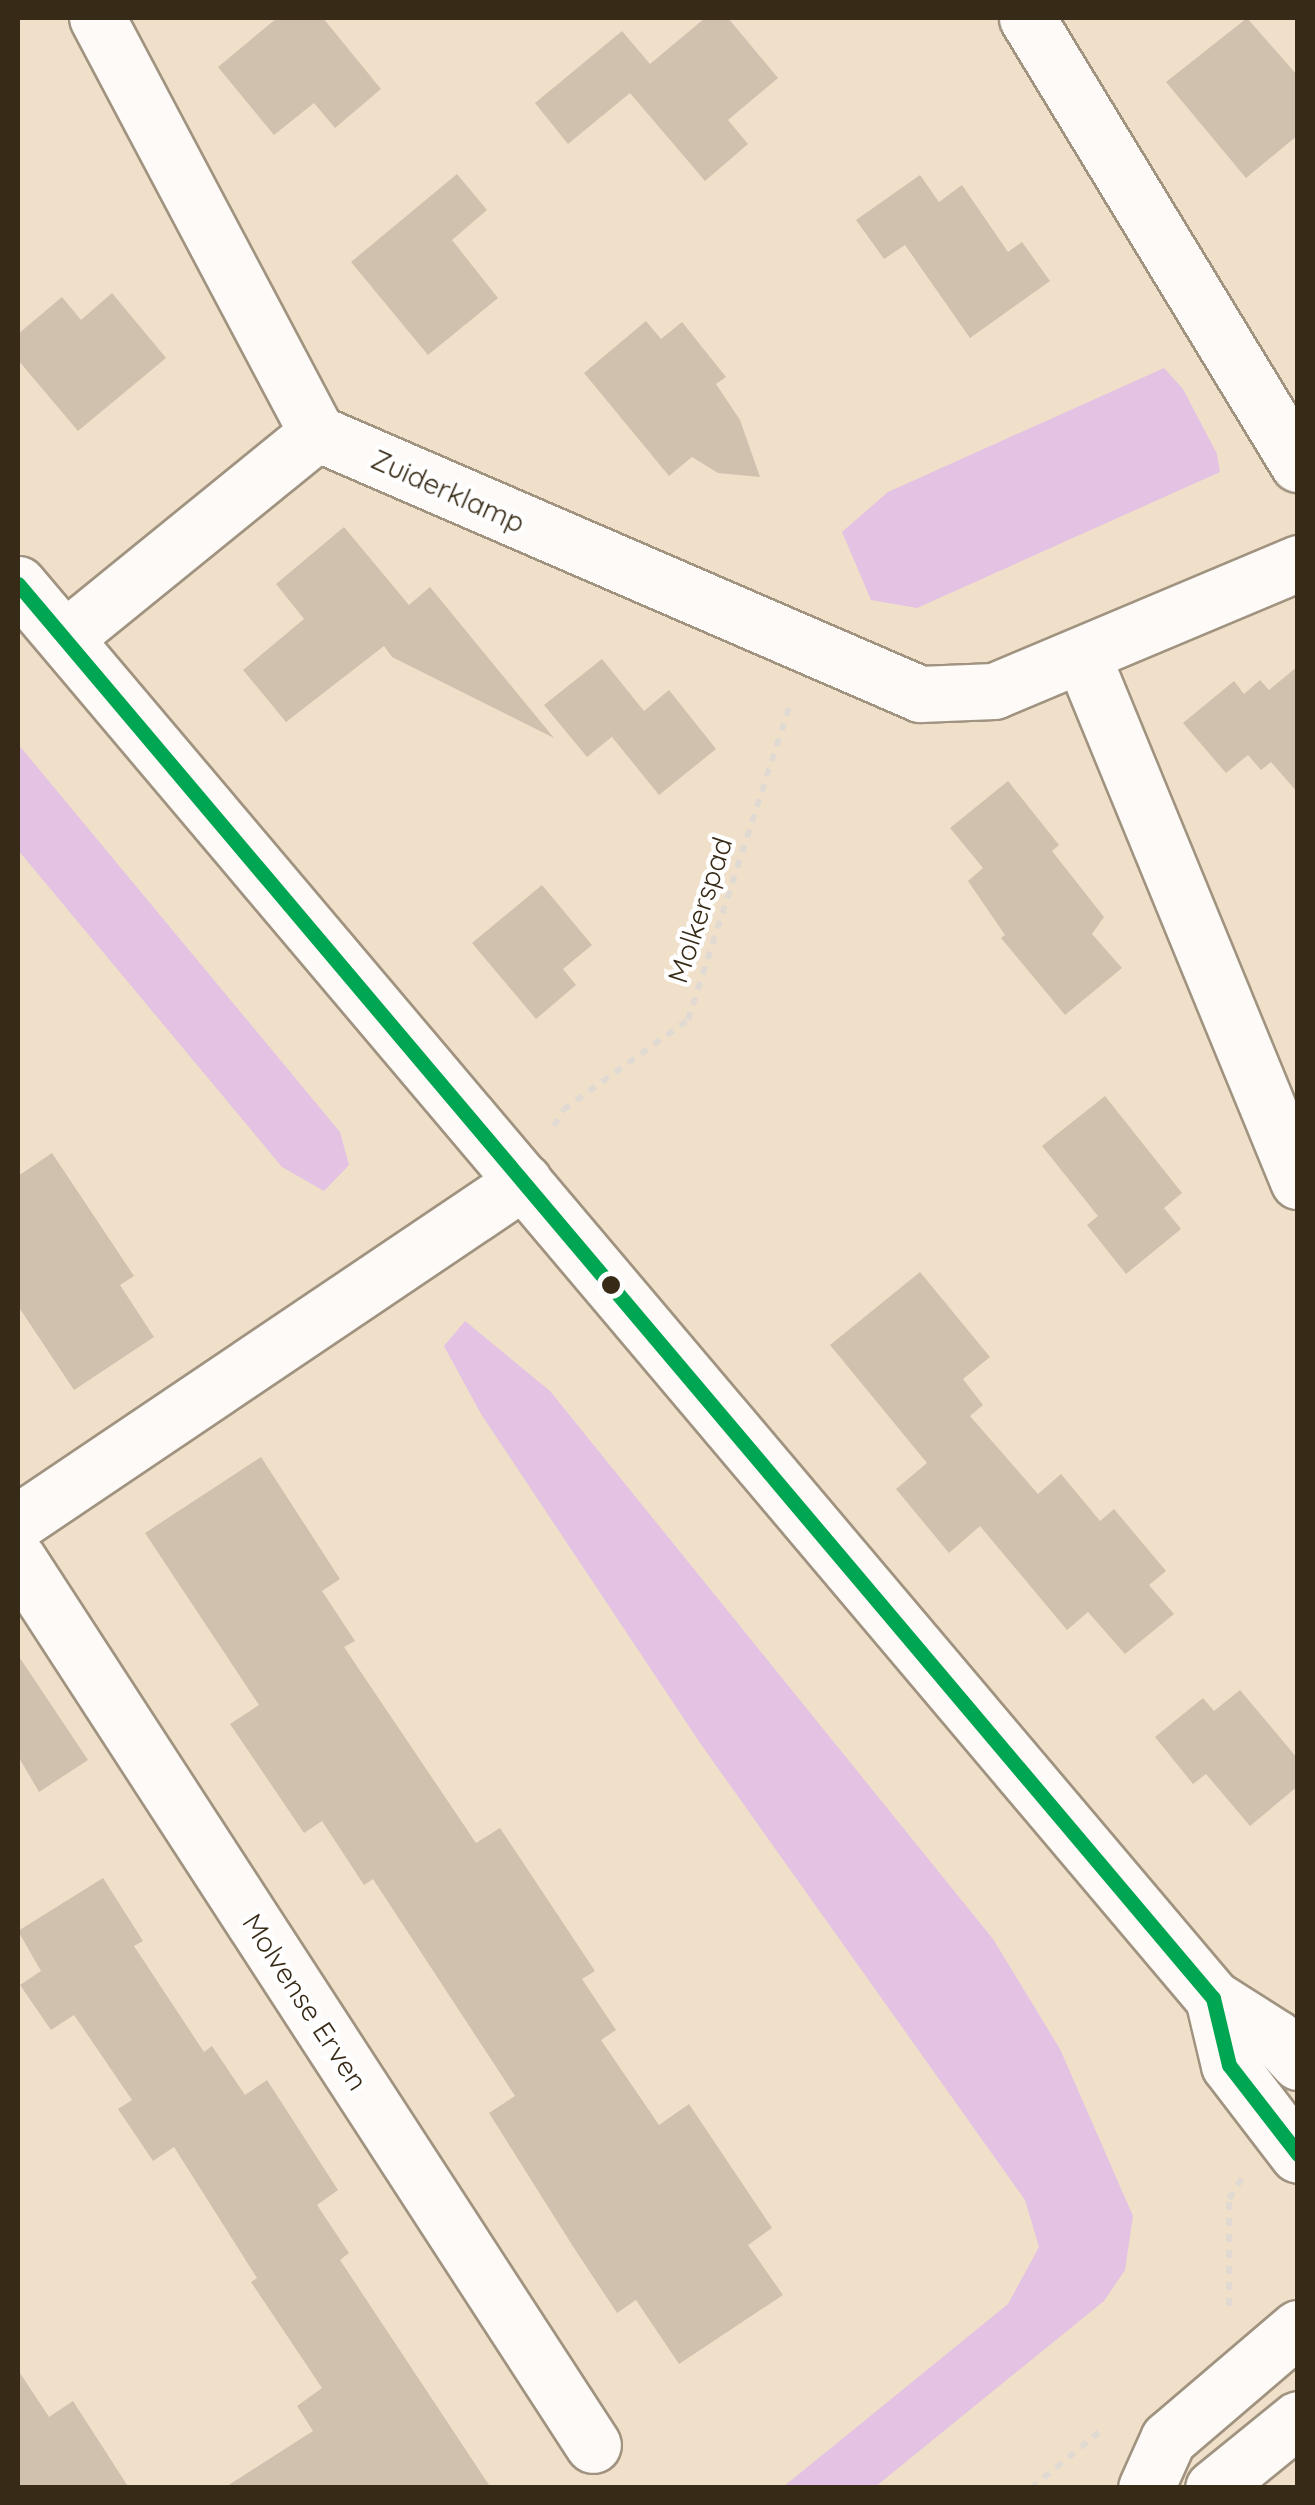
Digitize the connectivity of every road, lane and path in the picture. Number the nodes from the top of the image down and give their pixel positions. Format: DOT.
graph roads {
  1 [pos="97,18"];
  2 [pos="1028,18"];
  3 [pos="317,434"];
  4 [pos="1298,464"];
  5 [pos="1298,563"];
  6 [pos="18,584"];
  7 [pos="66,637"];
  8 [pos="809,648"];
  9 [pos="1082,655"];
  10 [pos="524,1181"];
  11 [pos="1298,1182"];
  12 [pos="18,1522"];
  13 [pos="18,1559"];
  14 [pos="1213,1998"];
  15 [pos="1298,2062"];
  16 [pos="1298,2155"];
  17 [pos="1298,2328"];
  18 [pos="1298,2419"];
  19 [pos="593,2445"];
  20 [pos="1146,2488"];
  21 [pos="1213,2488"];
  1 -- 3 [label="street"];
  2 -- 4 [label="street"];
  3 -- 7 [label="street"];
  3 -- 8 [label="street, Zuiderklamp"];
  5 -- 9 [label="street, Zuiderklamp"];
  6 -- 7 [label="street"];
  7 -- 10 [label="street"];
  8 -- 9 [label="street, Zuiderklamp"];
  8 -- 10 [label="path, Molkerspad"];
  9 -- 11 [label="street"];
  10 -- 12 [label="street"];
  10 -- 14 [label="street"];
  13 -- 19 [label="street, Molvense Erven"];
  14 -- 15 [label="street"];
  14 -- 16 [label="street"];
  17 -- 20 [label="street"];
  18 -- 21 [label="street"];
}
